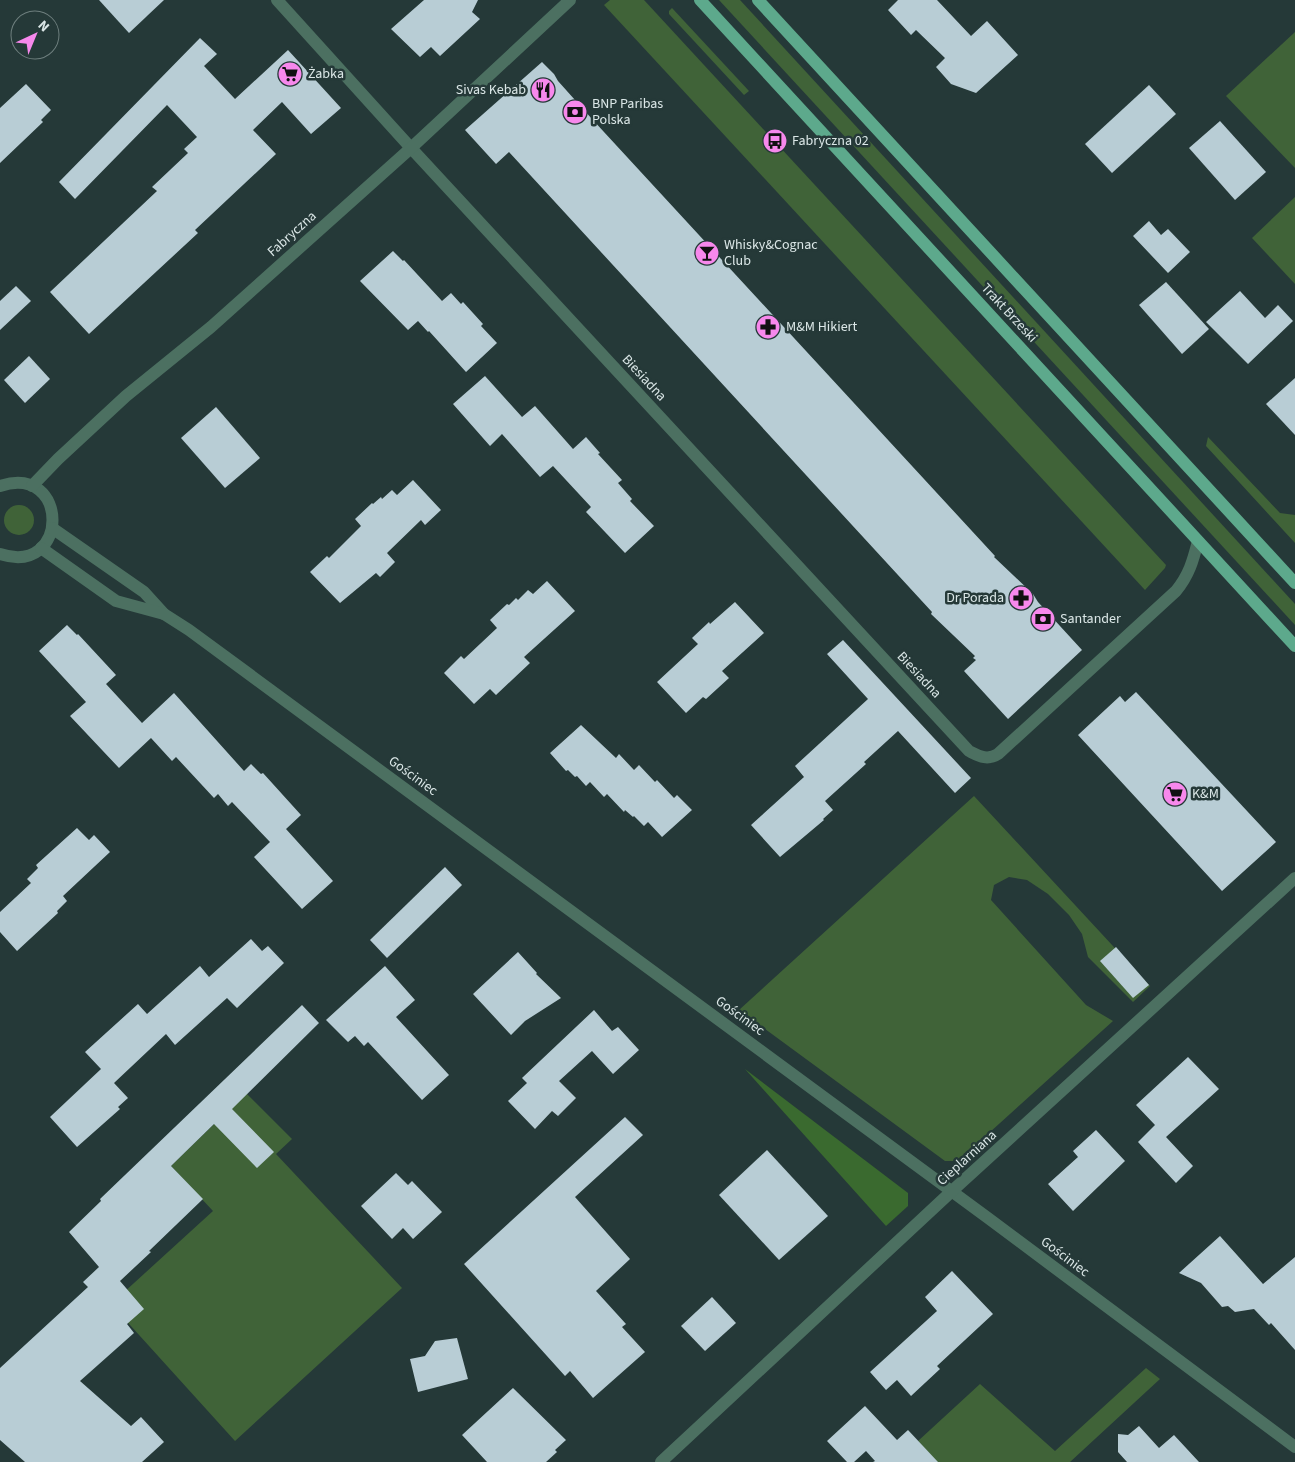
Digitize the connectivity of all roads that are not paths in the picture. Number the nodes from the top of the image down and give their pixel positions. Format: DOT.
graph roads {
  1 [pos="277,0"];
  2 [pos="570,0"];
  3 [pos="700,0"];
  4 [pos="758,0"];
  5 [pos="410,148"];
  6 [pos="0,486"];
  7 [pos="32,486"];
  8 [pos="52,528"];
  9 [pos="1198,541"];
  10 [pos="41,548"];
  11 [pos="0,554"];
  12 [pos="1295,583"];
  13 [pos="164,614"];
  14 [pos="1295,646"];
  15 [pos="1295,878"];
  16 [pos="952,1191"];
  17 [pos="1295,1447"];
  18 [pos="661,1462"];
  1 -- 5 [label="street, Biesiadna"];
  2 -- 5 [label="street, Fabryczna"];
  3 -- 9 [label="main road, Trakt Brzeski"];
  4 -- 12 [label="main road, Trakt Brzeski"];
  5 -- 7 [label="street, Fabryczna"];
  5 -- 9 [label="street, Biesiadna"];
  6 -- 7 [label="street"];
  7 -- 8 [label="street"];
  8 -- 10 [label="street"];
  8 -- 13 [label="street, Gościniec"];
  9 -- 14 [label="main road, Trakt Brzeski"];
  10 -- 11 [label="street"];
  10 -- 13 [label="street, Gościniec"];
  13 -- 16 [label="street, Gościniec"];
  15 -- 16 [label="street, Cieplarniana"];
  16 -- 17 [label="street, Gościniec"];
  16 -- 18 [label="street, Cieplarniana"];
}
